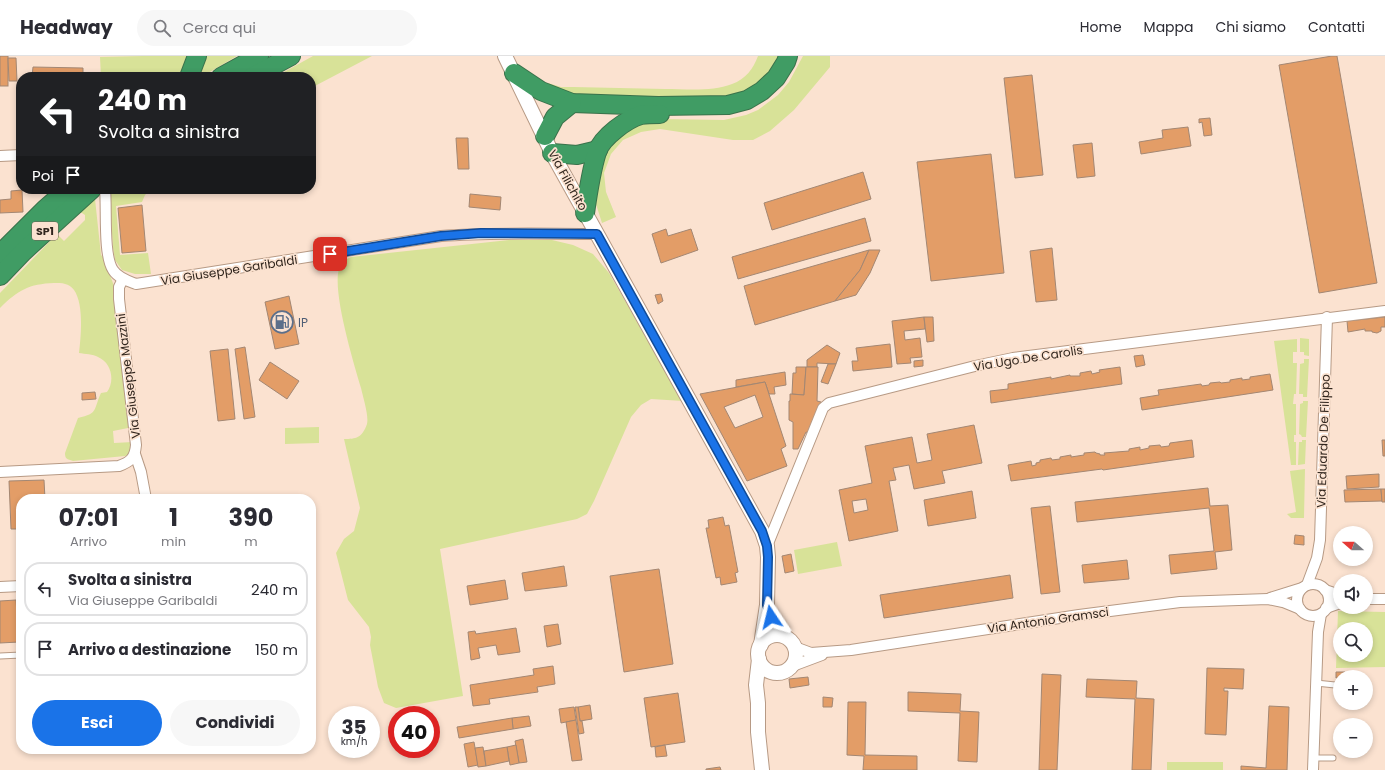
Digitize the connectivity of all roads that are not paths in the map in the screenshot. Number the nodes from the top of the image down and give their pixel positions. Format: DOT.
graph roads {
  1 [pos="197,56"];
  2 [pos="259,56"];
  3 [pos="291,56"];
  4 [pos="505,56"];
  5 [pos="788,56"];
  6 [pos="798,56"];
  7 [pos="191,72"];
  8 [pos="231,72"];
  9 [pos="261,72"];
  10 [pos="514,73"];
  11 [pos="572,103"];
  12 [pos="545,136"];
  13 [pos="598,150"];
  14 [pos="552,153"];
  15 [pos="16,155"];
  16 [pos="0,156"];
  17 [pos="62,194"];
  18 [pos="86,194"];
  19 [pos="105,194"];
  20 [pos="585,212"];
  21 [pos="597,234"];
  22 [pos="0,254"];
  23 [pos="0,276"];
  24 [pos="123,279"];
  25 [pos="1385,311"];
  26 [pos="1327,317"];
  27 [pos="135,454"];
  28 [pos="0,472"];
  29 [pos="145,494"];
  30 [pos="767,546"];
  31 [pos="1315,563"];
  32 [pos="16,586"];
  33 [pos="0,587"];
  34 [pos="1304,587"];
  35 [pos="1323,588"];
  36 [pos="1333,592"];
  37 [pos="1268,599"];
  38 [pos="1373,599"];
  39 [pos="1385,599"];
  40 [pos="767,605"];
  41 [pos="1333,606"];
  42 [pos="1300,609"];
  43 [pos="1324,611"];
  44 [pos="1309,615"];
  45 [pos="1318,632"];
  46 [pos="784,636"];
  47 [pos="761,645"];
  48 [pos="795,647"];
  49 [pos="829,652"];
  50 [pos="16,655"];
  51 [pos="0,656"];
  52 [pos="759,659"];
  53 [pos="790,667"];
  54 [pos="775,672"];
  55 [pos="1316,683"];
  56 [pos="1333,685"];
  57 [pos="758,703"];
  58 [pos="1314,758"];
  59 [pos="1333,758"];
  60 [pos="760,768"];
  61 [pos="1313,770"];
  1 -- 7 [label="highway"];
  2 -- 8 [label="highway"];
  3 -- 9 [label="highway"];
  4 -- 10 [label="street, Via Filichito"];
  5 -- 11 [label="highway"];
  6 -- 13 [label="highway"];
  10 -- 11 [label="highway"];
  10 -- 12 [label="street, Via Filichito"];
  11 -- 12 [label="highway"];
  12 -- 14 [label="street, Via Filichito"];
  13 -- 14 [label="highway"];
  13 -- 20 [label="highway"];
  14 -- 20 [label="street, Via Filichito"];
  15 -- 16 [label="street"];
  17 -- 22 [label="highway, SP1"];
  18 -- 23 [label="highway, SP1"];
  19 -- 24 [label="street"];
  20 -- 21 [label="street, Via Filichito"];
  21 -- 24 [label="street, Via Giuseppe Garibaldi"];
  21 -- 30 [label="street, Via Filichito"];
  24 -- 27 [label="street, Via Giuseppe Mazzini"];
  25 -- 26 [label="street, Via Ugo De Carolis"];
  26 -- 30 [label="street, Via Ugo De Carolis"];
  26 -- 31 [label="street, Via Eduardo De Filippo"];
  27 -- 28 [label="street, Via Giuseppe Mazzini"];
  27 -- 29 [label="street"];
  30 -- 40 [label="street, Via Filichito"];
  31 -- 34 [label="street, Via Eduardo De Filippo"];
  31 -- 35 [label="street, Via Eduardo De Filippo"];
  32 -- 33 [label="street"];
  34 -- 35 [label="street"];
  34 -- 37 [label="street, Via Antonio Gramsci"];
  34 -- 42 [label="street"];
  35 -- 36 [label="street"];
  35 -- 43 [label="street"];
  37 -- 42 [label="street, Via Antonio Gramsci"];
  37 -- 49 [label="street, Via Antonio Gramsci"];
  38 -- 39 [label="street"];
  40 -- 46 [label="street, Via Filichito"];
  40 -- 47 [label="street, Via Filichito"];
  41 -- 43 [label="street"];
  42 -- 44 [label="street"];
  43 -- 44 [label="street"];
  43 -- 45 [label="street"];
  44 -- 45 [label="street"];
  45 -- 55 [label="street"];
  46 -- 47 [label="street"];
  46 -- 48 [label="street"];
  47 -- 52 [label="street"];
  48 -- 49 [label="street, Via Antonio Gramsci"];
  48 -- 53 [label="street"];
  49 -- 53 [label="street, Via Antonio Gramsci"];
  50 -- 51 [label="lane"];
  52 -- 54 [label="street"];
  52 -- 57 [label="street"];
  53 -- 54 [label="street"];
  54 -- 57 [label="street"];
  55 -- 56 [label="lane"];
  55 -- 58 [label="street"];
  57 -- 60 [label="street"];
  58 -- 59 [label="lane"];
  58 -- 61 [label="street"];
}
